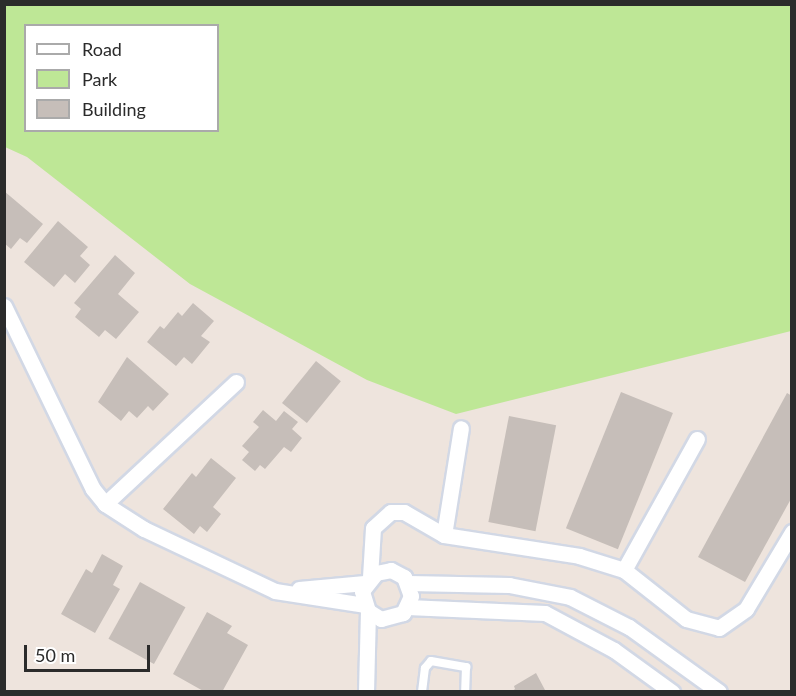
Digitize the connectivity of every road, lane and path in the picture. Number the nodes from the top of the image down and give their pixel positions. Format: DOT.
graph roads {
  1 [pos="4,306"];
  2 [pos="236,382"];
  3 [pos="461,428"];
  4 [pos="697,438"];
  5 [pos="105,504"];
  6 [pos="792,532"];
  7 [pos="444,535"];
  8 [pos="792,555"];
  9 [pos="771,569"];
  10 [pos="624,570"];
  11 [pos="367,580"];
  12 [pos="408,583"];
  13 [pos="275,591"];
  14 [pos="408,607"];
  15 [pos="366,608"];
  16 [pos="366,692"];
  17 [pos="422,692"];
  18 [pos="465,692"];
  19 [pos="672,692"];
  20 [pos="719,692"];
  1 -- 5 [label="street"];
  2 -- 5 [label="street"];
  3 -- 7 [label="street"];
  4 -- 10 [label="street"];
  5 -- 13 [label="street"];
  6 -- 9 [label="street"];
  7 -- 10 [label="street"];
  7 -- 11 [label="street"];
  8 -- 9 [label="street"];
  9 -- 10 [label="street"];
  11 -- 12 [label="street"];
  11 -- 13 [label="street"];
  11 -- 15 [label="street"];
  12 -- 14 [label="street"];
  12 -- 20 [label="street"];
  13 -- 15 [label="street"];
  14 -- 15 [label="street"];
  14 -- 19 [label="street"];
  15 -- 16 [label="street"];
  17 -- 18 [label="lane"];
}
